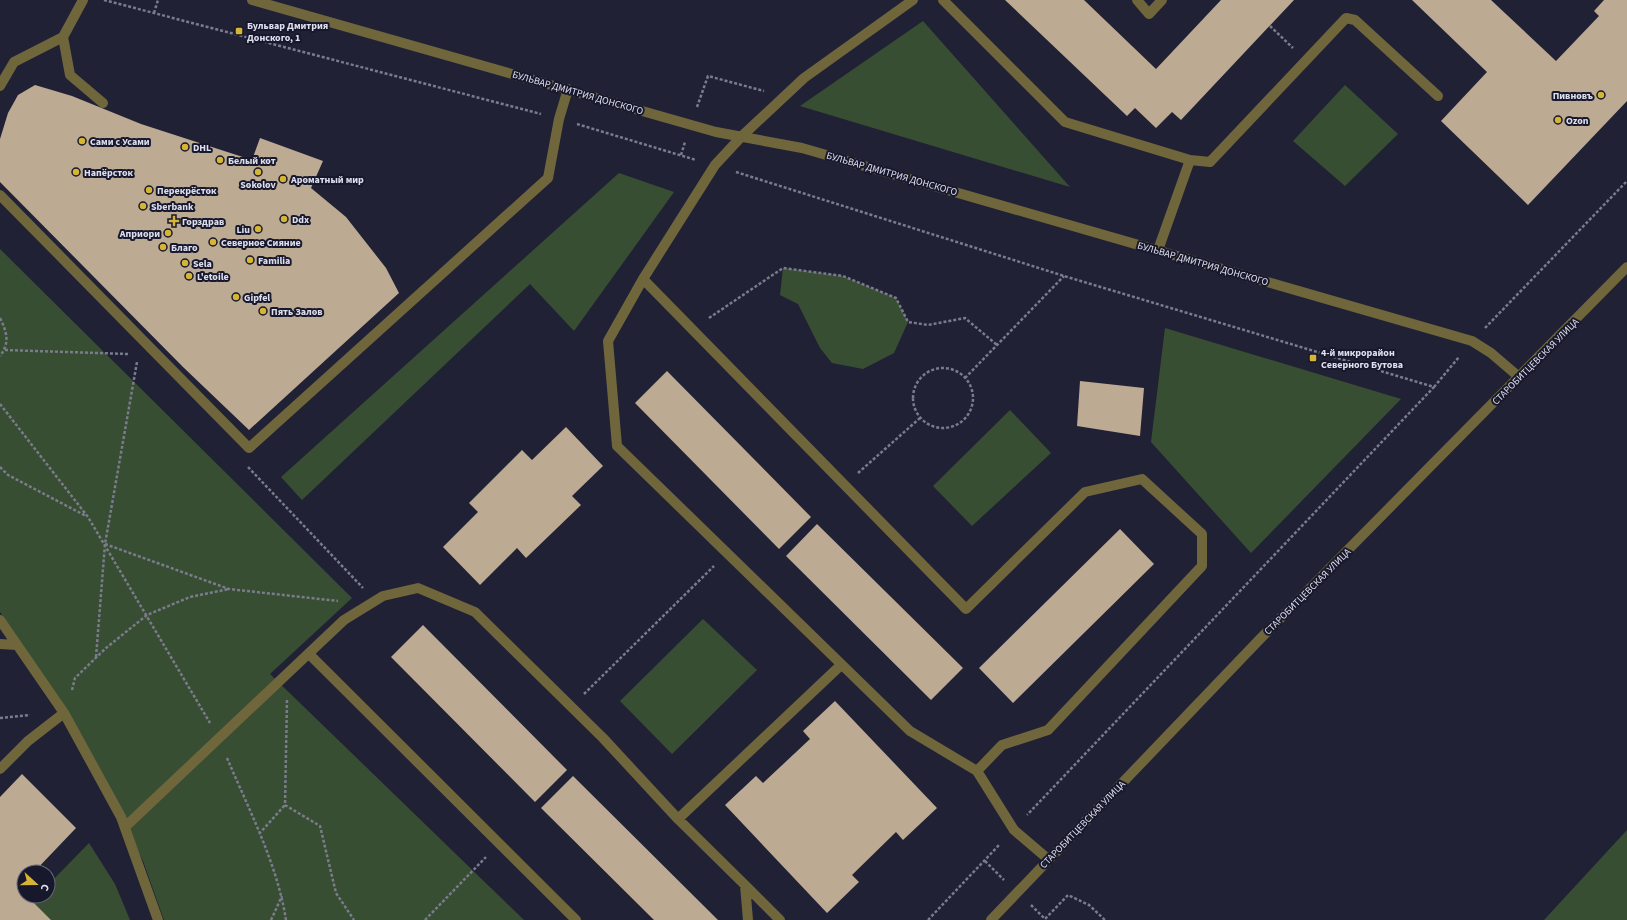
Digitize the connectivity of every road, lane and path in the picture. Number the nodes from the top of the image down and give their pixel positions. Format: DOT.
graph roads {
  1 [pos="83,0"];
  2 [pos="104,0"];
  3 [pos="158,0"];
  4 [pos="252,0"];
  5 [pos="913,0"];
  6 [pos="943,0"];
  7 [pos="1137,0"];
  8 [pos="1162,0"];
  9 [pos="264,2"];
  10 [pos="154,13"];
  11 [pos="1270,26"];
  12 [pos="63,37"];
  13 [pos="1306,60"];
  14 [pos="0,86"];
  15 [pos="568,89"];
  16 [pos="784,96"];
  17 [pos="1438,96"];
  18 [pos="103,103"];
  19 [pos="559,119"];
  20 [pos="691,125"];
  21 [pos="742,136"];
  22 [pos="681,155"];
  23 [pos="1190,160"];
  24 [pos="715,165"];
  25 [pos="1627,181"];
  26 [pos="0,195"];
  27 [pos="1158,250"];
  28 [pos="1627,267"];
  29 [pos="1064,276"];
  30 [pos="643,279"];
  31 [pos="0,318"];
  32 [pos="693,329"];
  33 [pos="1472,341"];
  34 [pos="997,345"];
  35 [pos="5,350"];
  36 [pos="131,354"];
  37 [pos="0,356"];
  38 [pos="138,362"];
  39 [pos="1519,376"];
  40 [pos="965,378"];
  41 [pos="1434,387"];
  42 [pos="0,404"];
  43 [pos="920,418"];
  44 [pos="244,464"];
  45 [pos="0,467"];
  46 [pos="845,484"];
  47 [pos="88,517"];
  48 [pos="105,544"];
  49 [pos="728,552"];
  50 [pos="364,588"];
  51 [pos="229,589"];
  52 [pos="343,602"];
  53 [pos="147,615"];
  54 [pos="0,620"];
  55 [pos="0,644"];
  56 [pos="18,645"];
  57 [pos="308,654"];
  58 [pos="96,657"];
  59 [pos="841,665"];
  60 [pos="288,674"];
  61 [pos="570,708"];
  62 [pos="64,713"];
  63 [pos="219,738"];
  64 [pos="0,769"];
  65 [pos="977,771"];
  66 [pos="285,805"];
  67 [pos="678,819"];
  68 [pos="125,827"];
  69 [pos="1014,830"];
  70 [pos="260,834"];
  71 [pos="499,844"];
  72 [pos="1048,859"];
  73 [pos="984,860"];
  74 [pos="745,885"];
  75 [pos="1018,892"];
  76 [pos="282,895"];
  77 [pos="158,920"];
  78 [pos="270,920"];
  79 [pos="286,920"];
  80 [pos="354,920"];
  81 [pos="425,920"];
  82 [pos="576,920"];
  83 [pos="748,920"];
  84 [pos="780,920"];
  85 [pos="928,920"];
  86 [pos="991,920"];
  87 [pos="1105,920"];
  1 -- 12 [label="street"];
  2 -- 10 [label="path"];
  3 -- 10 [label="path"];
  4 -- 9 [label="street, БУЛЬВАР ДМИТРИЯ ДОНСКОГО"];
  5 -- 16 [label="street"];
  6 -- 23 [label="street"];
  7 -- 8 [label="street"];
  9 -- 15 [label="street, БУЛЬВАР ДМИТРИЯ ДОНСКОГО"];
  10 -- 19 [label="path"];
  11 -- 13 [label="path"];
  12 -- 14 [label="street"];
  12 -- 18 [label="street"];
  13 -- 17 [label="street"];
  13 -- 23 [label="street"];
  15 -- 19 [label="street"];
  15 -- 20 [label="street, БУЛЬВАР ДМИТРИЯ ДОНСКОГО"];
  16 -- 20 [label="path"];
  16 -- 21 [label="street"];
  19 -- 22 [label="path"];
  19 -- 26 [label="street"];
  20 -- 21 [label="street, БУЛЬВАР ДМИТРИЯ ДОНСКОГО"];
  20 -- 22 [label="path"];
  21 -- 24 [label="street"];
  21 -- 27 [label="street, БУЛЬВАР ДМИТРИЯ ДОНСКОГО"];
  22 -- 24 [label="path"];
  23 -- 27 [label="street"];
  24 -- 29 [label="path"];
  24 -- 30 [label="street"];
  25 -- 33 [label="path"];
  27 -- 33 [label="street, БУЛЬВАР ДМИТРИЯ ДОНСКОГО"];
  28 -- 39 [label="street, СТАРОБИТЦЕВСКАЯ УЛИЦА"];
  29 -- 34 [label="path"];
  29 -- 41 [label="path"];
  30 -- 32 [label="street"];
  30 -- 49 [label="street"];
  31 -- 35 [label="path"];
  32 -- 34 [label="path"];
  32 -- 46 [label="street"];
  33 -- 39 [label="street, БУЛЬВАР ДМИТРИЯ ДОНСКОГО"];
  33 -- 41 [label="path"];
  34 -- 40 [label="path"];
  35 -- 36 [label="path"];
  35 -- 37 [label="path"];
  38 -- 48 [label="path"];
  39 -- 72 [label="street, СТАРОБИТЦЕВСКАЯ УЛИЦА"];
  40 -- 43 [label="path"];
  40 -- 43 [label="path"];
  41 -- 69 [label="path"];
  42 -- 47 [label="path"];
  43 -- 46 [label="path"];
  44 -- 50 [label="path"];
  45 -- 47 [label="path"];
  46 -- 65 [label="street"];
  47 -- 48 [label="path"];
  48 -- 51 [label="path"];
  48 -- 53 [label="path"];
  48 -- 58 [label="path"];
  49 -- 59 [label="street"];
  49 -- 61 [label="path"];
  51 -- 52 [label="path"];
  51 -- 53 [label="path"];
  53 -- 58 [label="path"];
  53 -- 63 [label="path"];
  54 -- 56 [label="street"];
  55 -- 56 [label="street"];
  56 -- 62 [label="street"];
  57 -- 60 [label="street"];
  57 -- 61 [label="street"];
  57 -- 71 [label="street"];
  58 -- 62 [label="path"];
  59 -- 65 [label="street"];
  59 -- 67 [label="street"];
  60 -- 63 [label="street"];
  60 -- 66 [label="path"];
  61 -- 67 [label="street"];
  62 -- 64 [label="street"];
  62 -- 68 [label="street"];
  63 -- 68 [label="street"];
  63 -- 70 [label="path"];
  65 -- 69 [label="street"];
  66 -- 70 [label="path"];
  66 -- 80 [label="path"];
  67 -- 74 [label="street"];
  68 -- 77 [label="street"];
  69 -- 72 [label="street"];
  69 -- 73 [label="path"];
  70 -- 76 [label="path"];
  71 -- 81 [label="path"];
  71 -- 82 [label="street"];
  72 -- 75 [label="street, СТАРОБИТЦЕВСКАЯ УЛИЦА"];
  73 -- 75 [label="path"];
  73 -- 85 [label="path"];
  74 -- 83 [label="street"];
  74 -- 84 [label="street"];
  75 -- 86 [label="street, СТАРОБИТЦЕВСКАЯ УЛИЦА"];
  75 -- 87 [label="path"];
  76 -- 78 [label="path"];
  76 -- 79 [label="path"];
}
